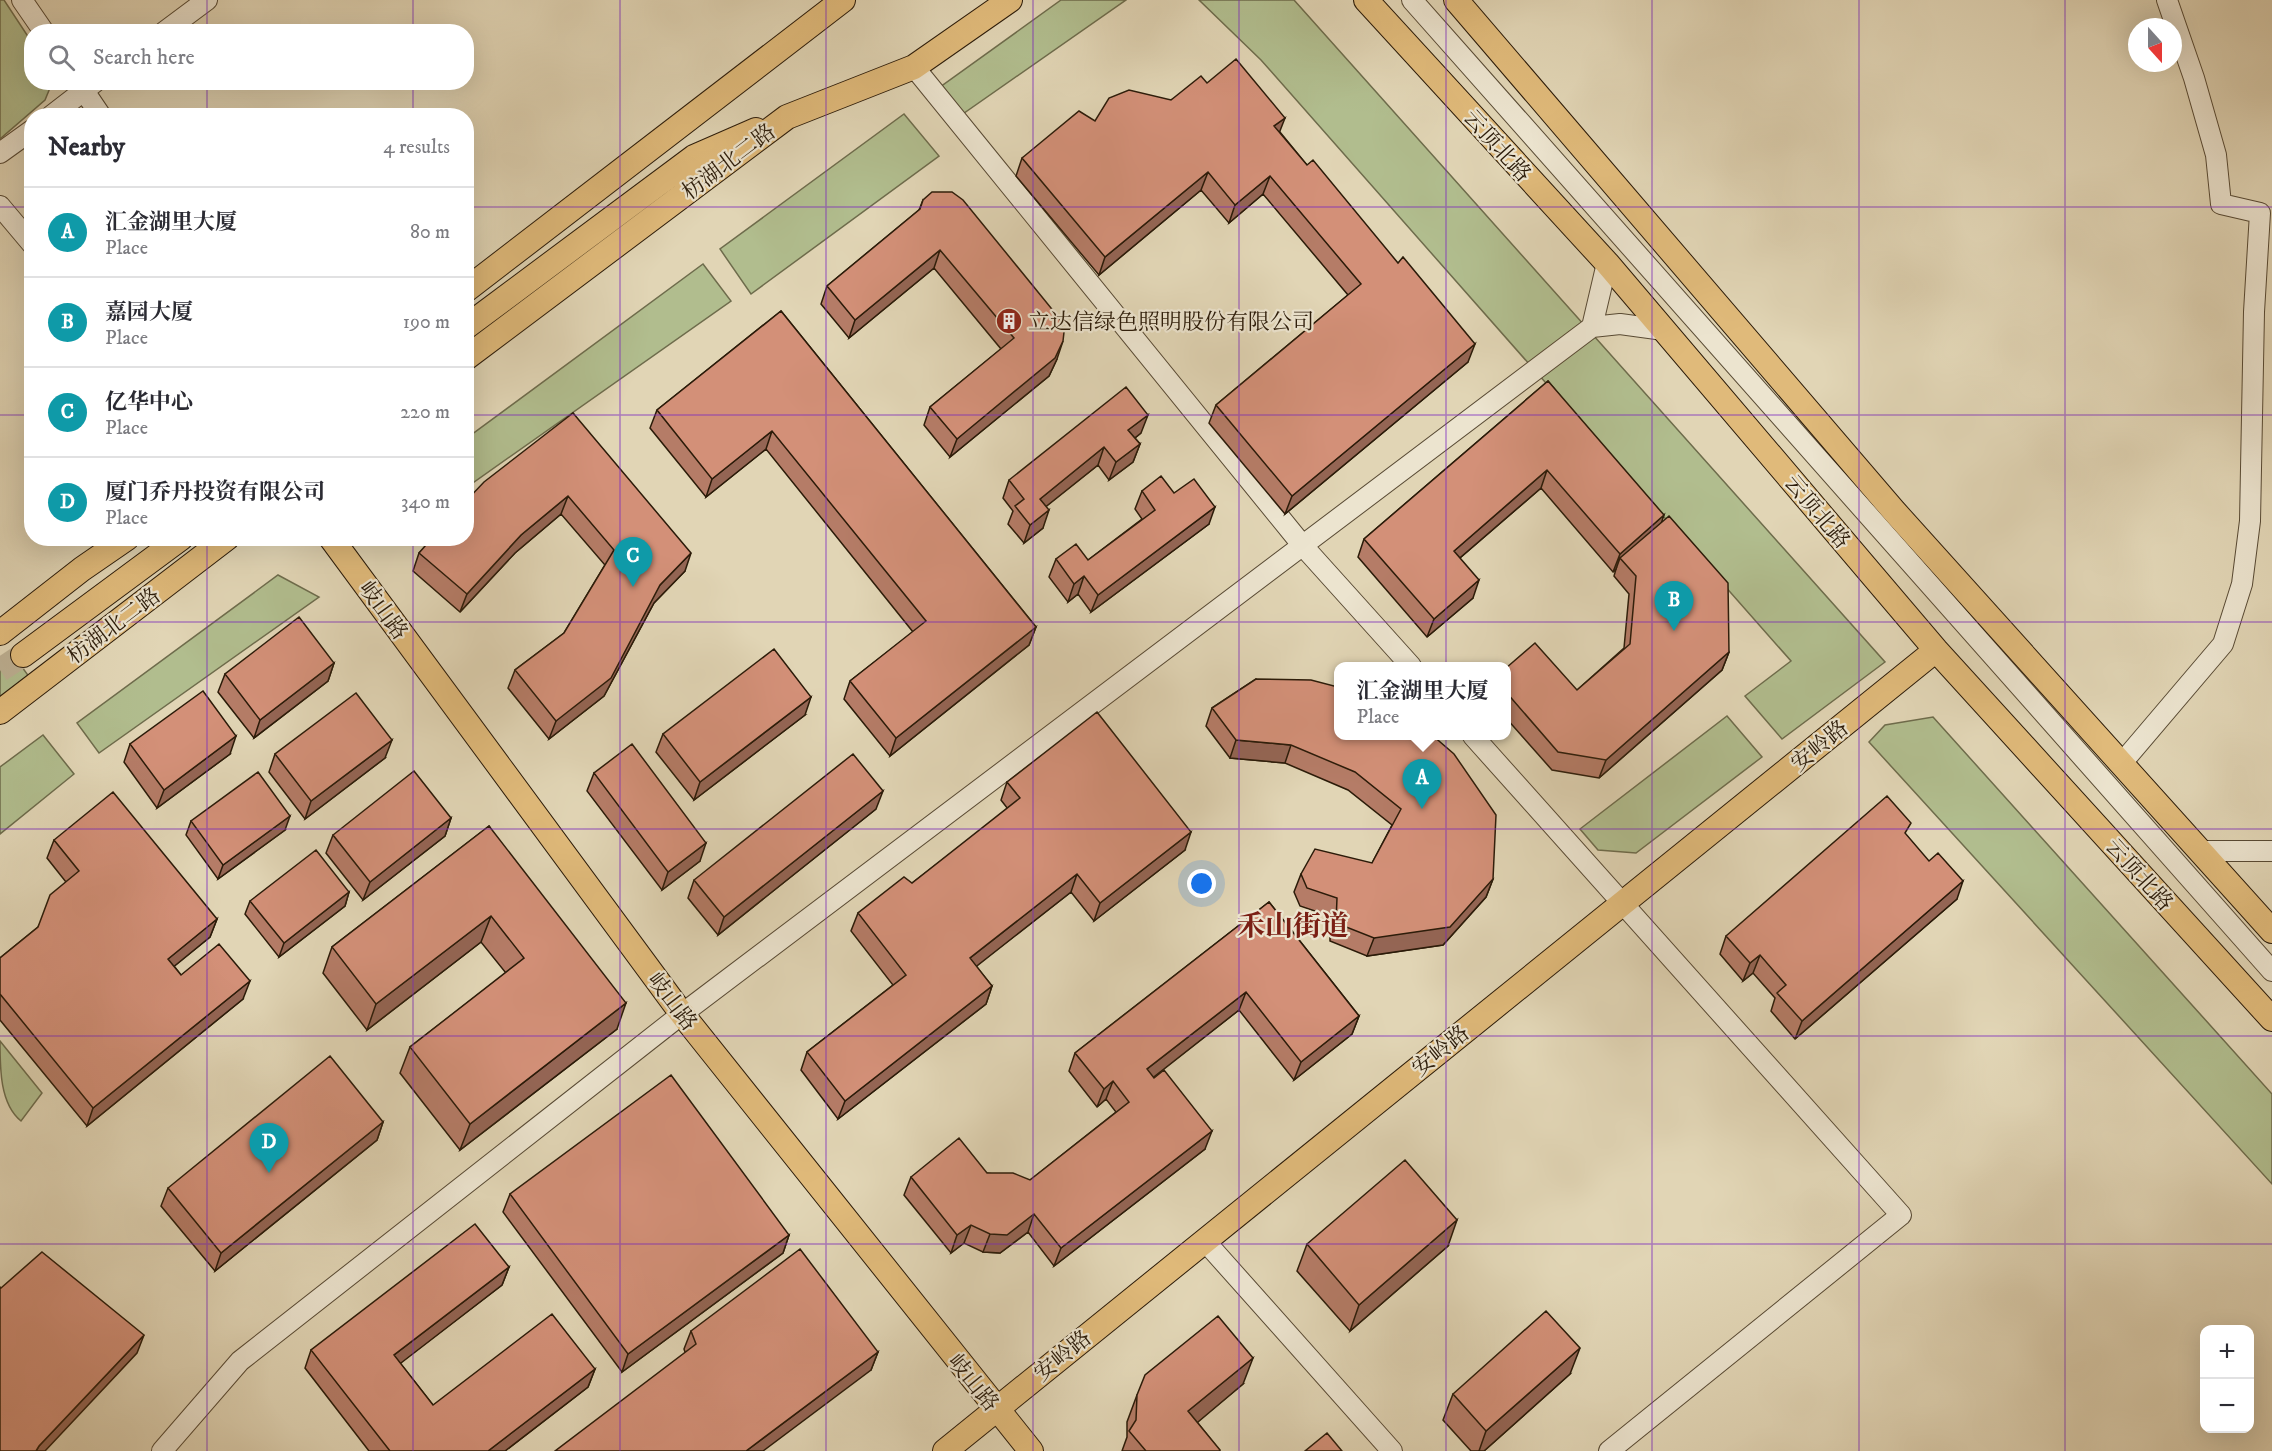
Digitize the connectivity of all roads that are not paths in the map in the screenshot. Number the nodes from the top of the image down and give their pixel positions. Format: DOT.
graph roads {
  1 [pos="22,0"];
  2 [pos="207,0"];
  3 [pos="843,0"];
  4 [pos="1010,0"];
  5 [pos="1366,0"];
  6 [pos="1412,0"];
  7 [pos="1456,0"];
  8 [pos="2167,0"];
  9 [pos="38,24"];
  10 [pos="175,24"];
  11 [pos="914,68"];
  12 [pos="80,90"];
  13 [pos="88,90"];
  14 [pos="60,108"];
  15 [pos="97,108"];
  16 [pos="787,117"];
  17 [pos="24,136"];
  18 [pos="0,153"];
  19 [pos="0,206"];
  20 [pos="24,234"];
  21 [pos="1607,263"];
  22 [pos="474,284"];
  23 [pos="474,321"];
  24 [pos="1592,327"];
  25 [pos="1664,330"];
  26 [pos="474,352"];
  27 [pos="115,546"];
  28 [pos="170,546"];
  29 [pos="217,546"];
  30 [pos="337,546"];
  31 [pos="1303,546"];
  32 [pos="0,633"];
  33 [pos="1936,650"];
  34 [pos="23,655"];
  35 [pos="1408,662"];
  36 [pos="0,712"];
  37 [pos="1477,740"];
  38 [pos="2121,764"];
  39 [pos="2272,850"];
  40 [pos="2200,851"];
  41 [pos="1623,902"];
  42 [pos="2272,931"];
  43 [pos="2272,971"];
  44 [pos="682,1014"];
  45 [pos="2272,1019"];
  46 [pos="1204,1240"];
  47 [pos="994,1409"];
  48 [pos="162,1451"];
  49 [pos="945,1451"];
  50 [pos="1030,1451"];
  51 [pos="1392,1451"];
  52 [pos="1609,1451"];
  1 -- 9 [label="street"];
  2 -- 10 [label="street"];
  3 -- 22 [label="main road"];
  4 -- 11 [label="main road, 枋湖北二路"];
  5 -- 21 [label="main road, 云顶北路"];
  6 -- 43 [label="street"];
  7 -- 38 [label="main road"];
  8 -- 38 [label="street"];
  11 -- 16 [label="main road, 枋湖北二路"];
  11 -- 31 [label="street"];
  12 -- 14 [label="street"];
  13 -- 15 [label="street"];
  16 -- 23 [label="main road"];
  16 -- 26 [label="main road, 枋湖北二路"];
  17 -- 18 [label="street"];
  19 -- 20 [label="street"];
  21 -- 24 [label="street"];
  21 -- 25 [label="main road, 云顶北路"];
  24 -- 25 [label="street"];
  24 -- 31 [label="street"];
  25 -- 33 [label="main road, 云顶北路"];
  27 -- 32 [label="main road"];
  28 -- 34 [label="main road"];
  29 -- 36 [label="main road, 枋湖北二路"];
  30 -- 44 [label="main road, 岐山路"];
  31 -- 35 [label="street"];
  31 -- 44 [label="street"];
  33 -- 41 [label="main road, 安岭路"];
  33 -- 45 [label="main road, 云顶北路"];
  37 -- 41 [label="street"];
  38 -- 40 [label="main road"];
  39 -- 40 [label="street"];
  40 -- 42 [label="main road"];
  41 -- 46 [label="main road, 安岭路"];
  41 -- 52 [label="street"];
  44 -- 47 [label="main road, 岐山路"];
  44 -- 48 [label="street"];
  46 -- 47 [label="main road, 安岭路"];
  46 -- 51 [label="street"];
  47 -- 49 [label="main road, 安岭路"];
  47 -- 50 [label="main road, 岐山路"];
}
